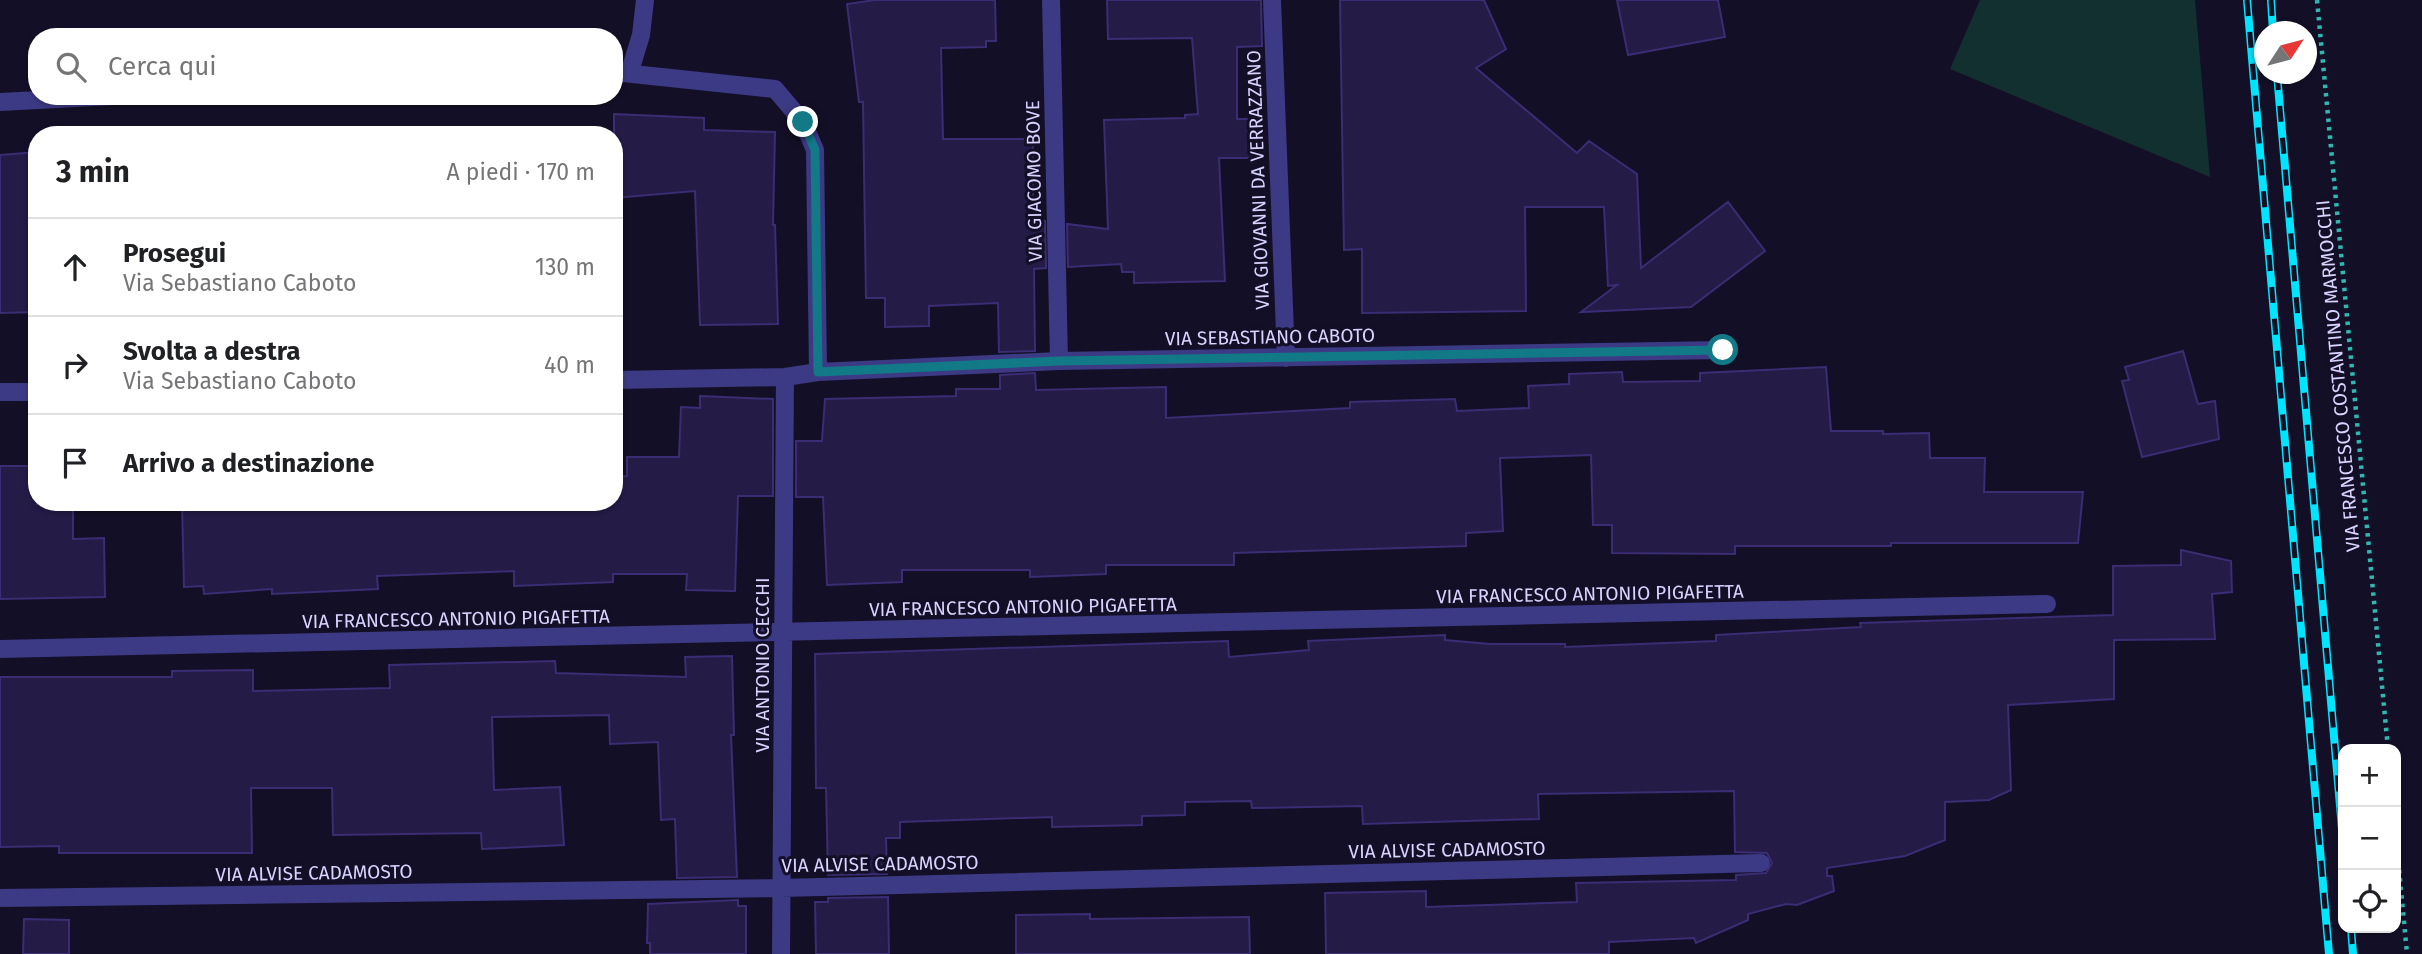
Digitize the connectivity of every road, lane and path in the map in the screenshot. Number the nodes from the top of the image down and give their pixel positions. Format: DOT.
graph roads {
  1 [pos="645,0"];
  2 [pos="1051,0"];
  3 [pos="1272,0"];
  4 [pos="2317,0"];
  5 [pos="623,69"];
  6 [pos="623,71"];
  7 [pos="28,101"];
  8 [pos="0,102"];
  9 [pos="1723,350"];
  10 [pos="1286,358"];
  11 [pos="1059,361"];
  12 [pos="818,372"];
  13 [pos="785,377"];
  14 [pos="623,380"];
  15 [pos="28,392"];
  16 [pos="0,393"];
  17 [pos="2047,604"];
  18 [pos="783,634"];
  19 [pos="0,649"];
  20 [pos="2388,744"];
  21 [pos="1761,863"];
  22 [pos="2399,870"];
  23 [pos="781,888"];
  24 [pos="0,898"];
  25 [pos="781,954"];
  26 [pos="2407,954"];
  1 -- 5 [label="street"];
  2 -- 11 [label="street, VIA GIACOMO BOVE"];
  3 -- 10 [label="street, VIA GIOVANNI DA VERRAZZANO"];
  4 -- 20 [label="path, VIA FRANCESCO COSTANTINO MARMOCCHI"];
  6 -- 12 [label="street"];
  7 -- 8 [label="street"];
  9 -- 10 [label="street, VIA SEBASTIANO CABOTO"];
  10 -- 11 [label="street, VIA SEBASTIANO CABOTO"];
  11 -- 12 [label="street, VIA SEBASTIANO CABOTO"];
  12 -- 13 [label="street, VIA SEBASTIANO CABOTO"];
  13 -- 14 [label="street, VIA SEBASTIANO CABOTO"];
  13 -- 18 [label="street, VIA ANTONIO CECCHI"];
  15 -- 16 [label="street"];
  17 -- 18 [label="street, VIA FRANCESCO ANTONIO PIGAFETTA"];
  18 -- 19 [label="street, VIA FRANCESCO ANTONIO PIGAFETTA"];
  18 -- 23 [label="street, VIA ANTONIO CECCHI"];
  21 -- 23 [label="street, VIA ALVISE CADAMOSTO"];
  22 -- 26 [label="path"];
  23 -- 24 [label="street, VIA ALVISE CADAMOSTO"];
  23 -- 25 [label="street, VIA ANTONIO CECCHI"];
}
